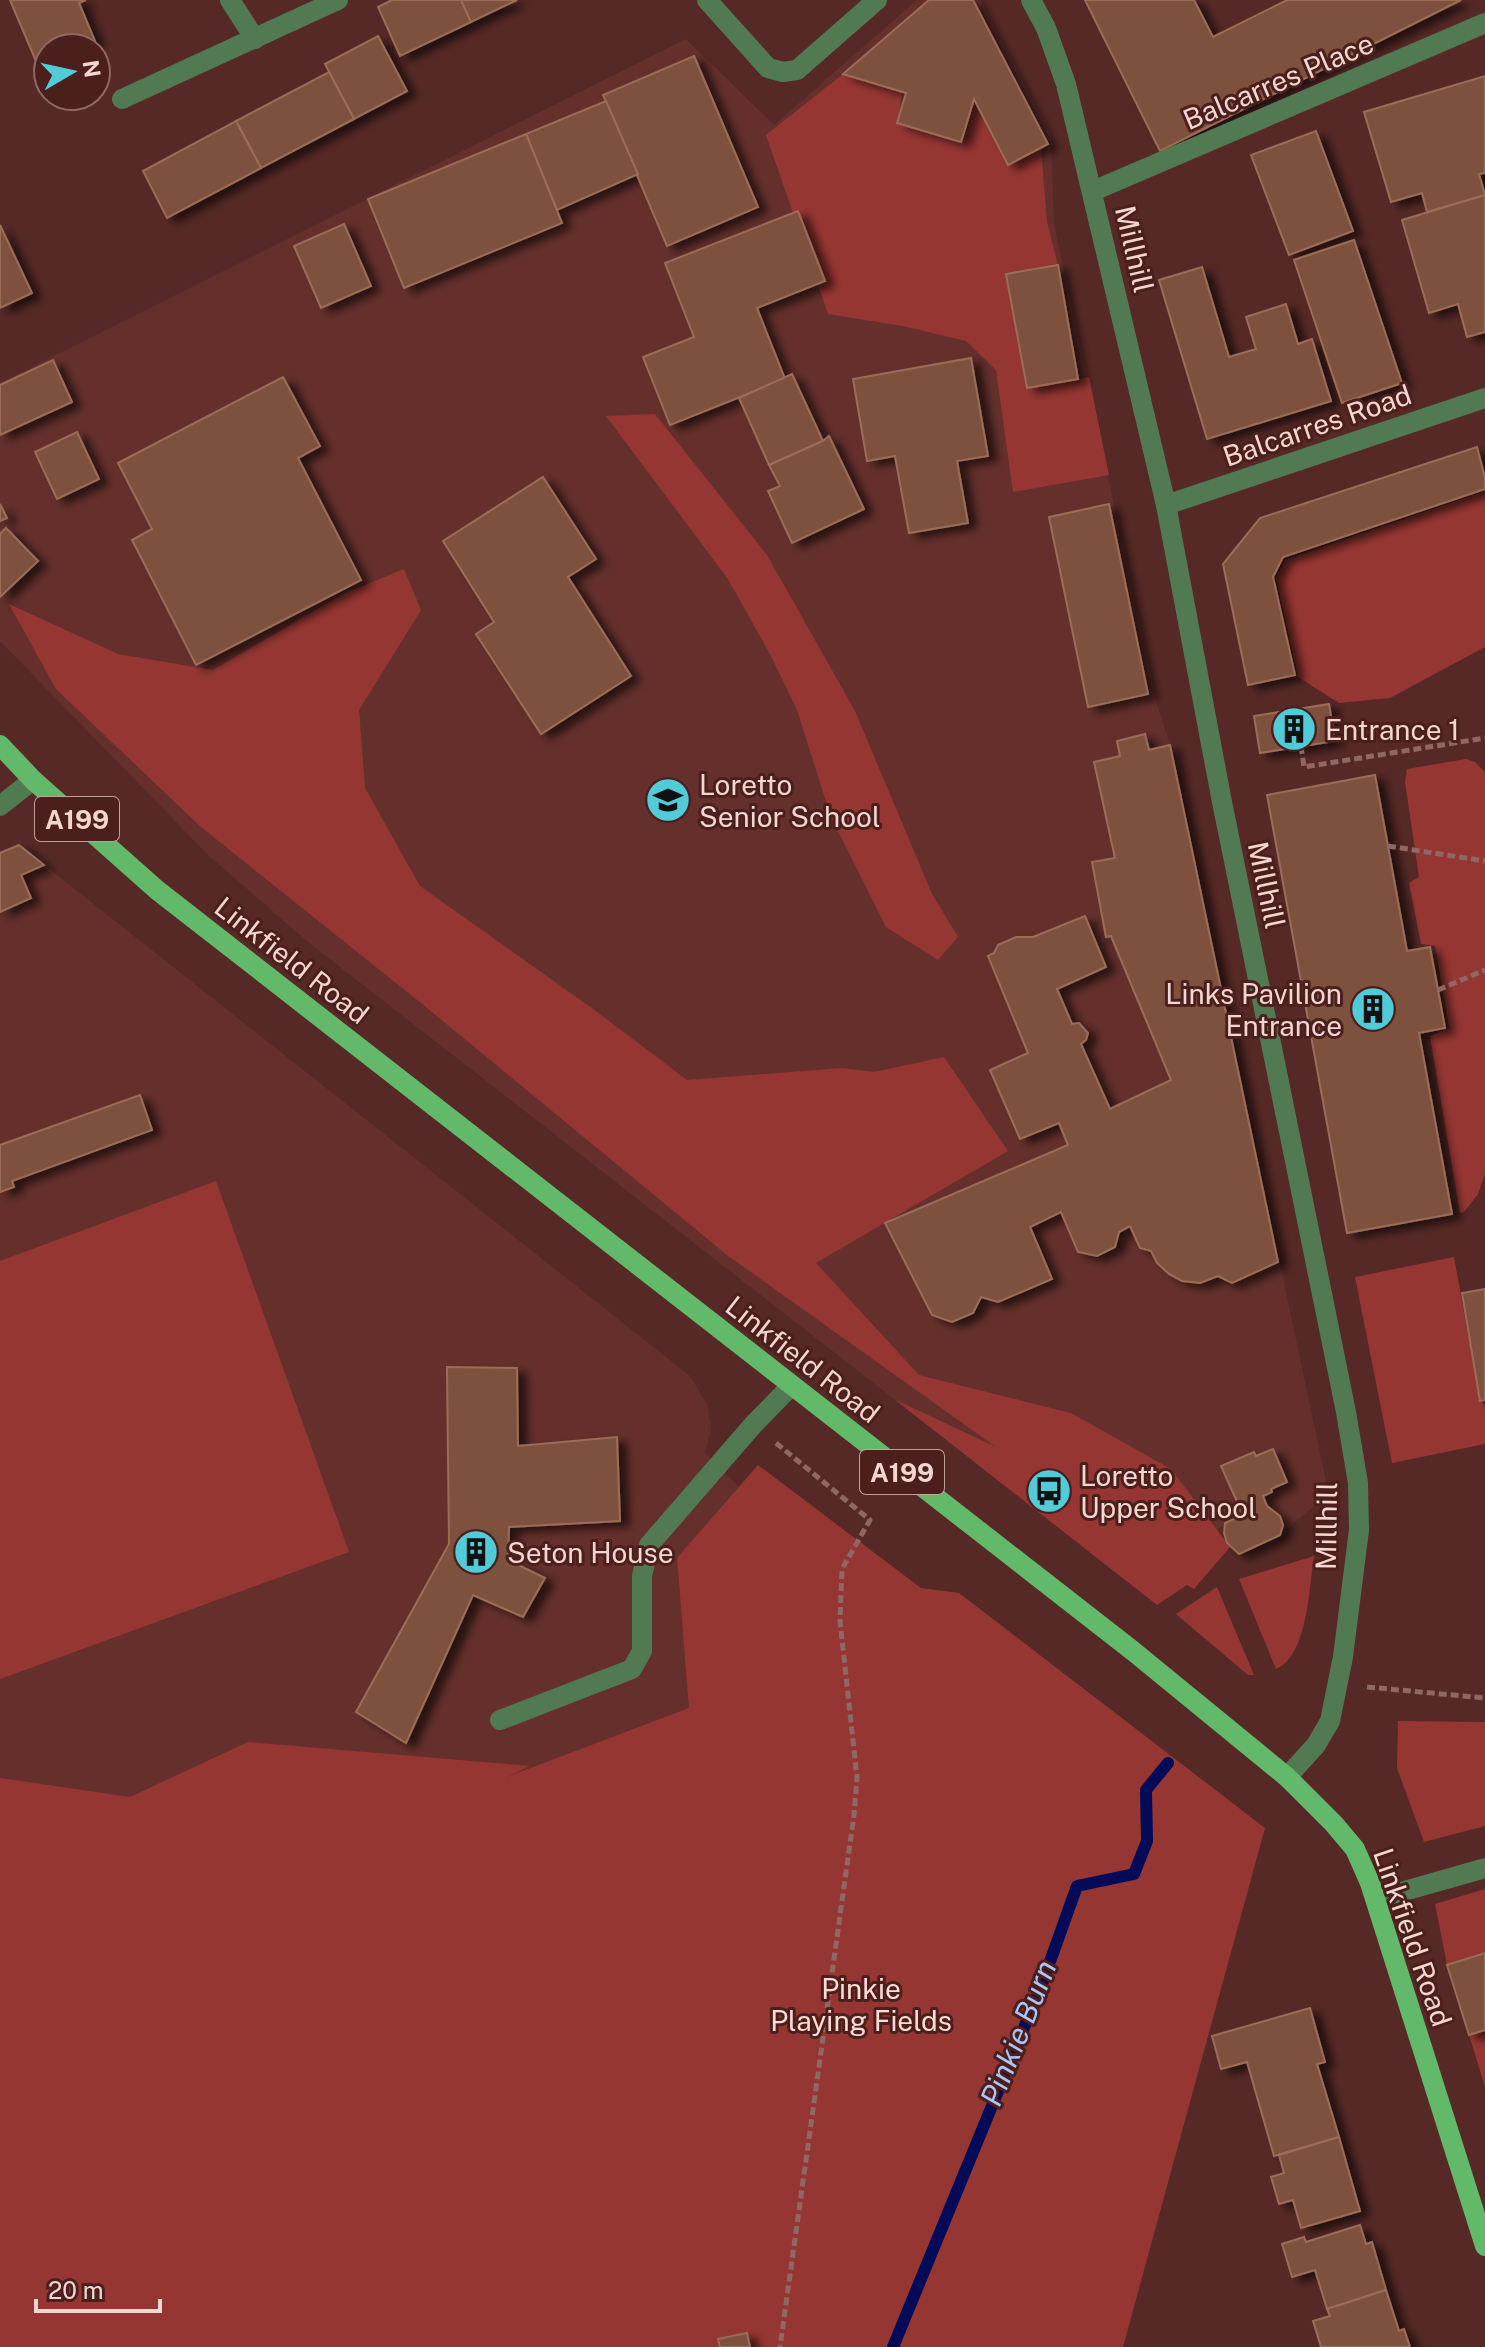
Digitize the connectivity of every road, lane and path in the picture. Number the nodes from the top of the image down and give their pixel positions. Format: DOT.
graph roads {
  1 [pos="230,0"];
  2 [pos="338,0"];
  3 [pos="707,0"];
  4 [pos="877,0"];
  5 [pos="1031,0"];
  6 [pos="1485,23"];
  7 [pos="255,39"];
  8 [pos="122,99"];
  9 [pos="1093,191"];
  10 [pos="1485,398"];
  11 [pos="1166,505"];
  12 [pos="1485,738"];
  13 [pos="0,745"];
  14 [pos="1301,746"];
  15 [pos="33,780"];
  16 [pos="0,806"];
  17 [pos="1388,846"];
  18 [pos="1485,861"];
  19 [pos="1485,970"];
  20 [pos="1438,990"];
  21 [pos="791,1386"];
  22 [pos="753,1425"];
  23 [pos="1397,1689"];
  24 [pos="1485,1698"];
  25 [pos="500,1720"];
  26 [pos="1287,1777"];
  27 [pos="1485,1868"];
  28 [pos="1376,1899"];
  29 [pos="1485,2246"];
  30 [pos="780,2347"];
  1 -- 7 [label="street"];
  2 -- 7 [label="street"];
  3 -- 4 [label="street"];
  5 -- 9 [label="street, Millhill"];
  6 -- 9 [label="street, Balcarres Place"];
  7 -- 8 [label="street"];
  9 -- 11 [label="street, Millhill"];
  10 -- 11 [label="street, Balcarres Road"];
  11 -- 26 [label="street, Millhill"];
  12 -- 14 [label="path"];
  13 -- 15 [label="main road, Linkfield Road / A199"];
  15 -- 16 [label="street"];
  15 -- 21 [label="main road, Linkfield Road / A199"];
  17 -- 18 [label="path"];
  19 -- 20 [label="path"];
  21 -- 22 [label="street"];
  21 -- 26 [label="main road, Linkfield Road / A199"];
  22 -- 25 [label="street"];
  22 -- 30 [label="path"];
  23 -- 24 [label="path"];
  26 -- 28 [label="main road, Linkfield Road / A199"];
  27 -- 28 [label="street"];
  28 -- 29 [label="main road, Linkfield Road / A199"];
}
